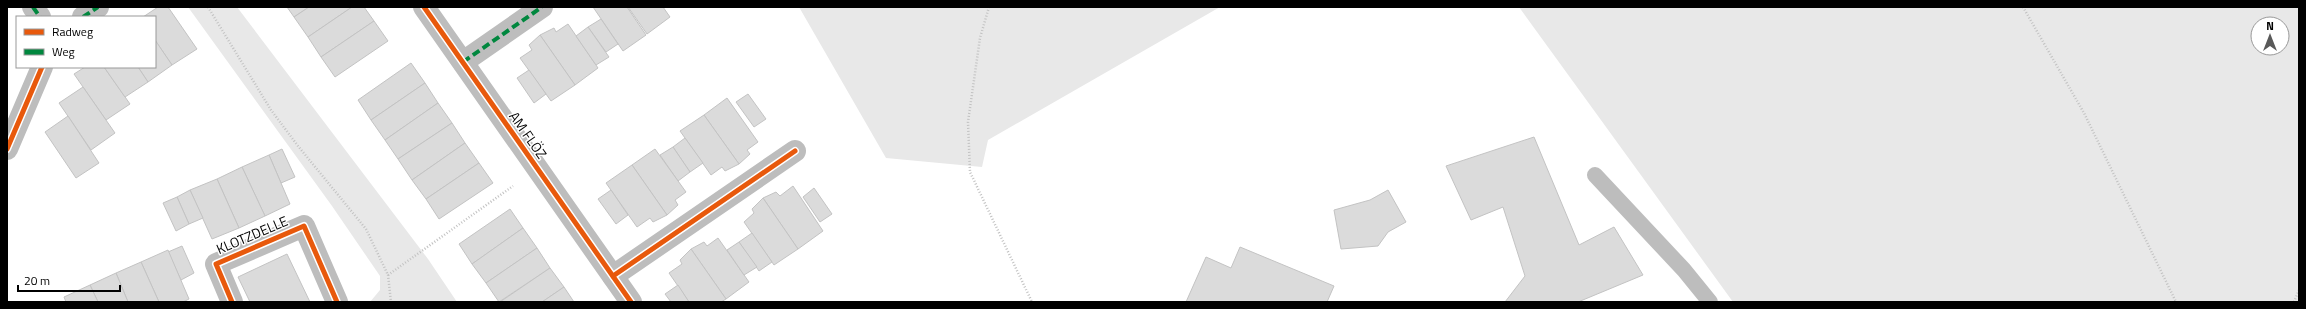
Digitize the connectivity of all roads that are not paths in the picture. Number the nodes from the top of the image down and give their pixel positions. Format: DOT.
graph roads {
  1 [pos="33,7"];
  2 [pos="98,7"];
  3 [pos="424,7"];
  4 [pos="542,7"];
  5 [pos="39,16"];
  6 [pos="84,16"];
  7 [pos="463,62"];
  8 [pos="42,68"];
  9 [pos="7,149"];
  10 [pos="795,152"];
  11 [pos="1595,175"];
  12 [pos="613,276"];
  13 [pos="232,302"];
  14 [pos="337,302"];
  15 [pos="631,302"];
  16 [pos="1710,302"];
  1 -- 5 [label="street"];
  2 -- 6 [label="street"];
  3 -- 7 [label="street, AM FLÖZ"];
  4 -- 7 [label="street"];
  7 -- 12 [label="street, AM FLÖZ"];
  8 -- 9 [label="street"];
  10 -- 12 [label="street"];
  11 -- 16 [label="lane"];
  12 -- 15 [label="street, AM FLÖZ"];
  13 -- 14 [label="street, KLOTZDELLE"];
}
